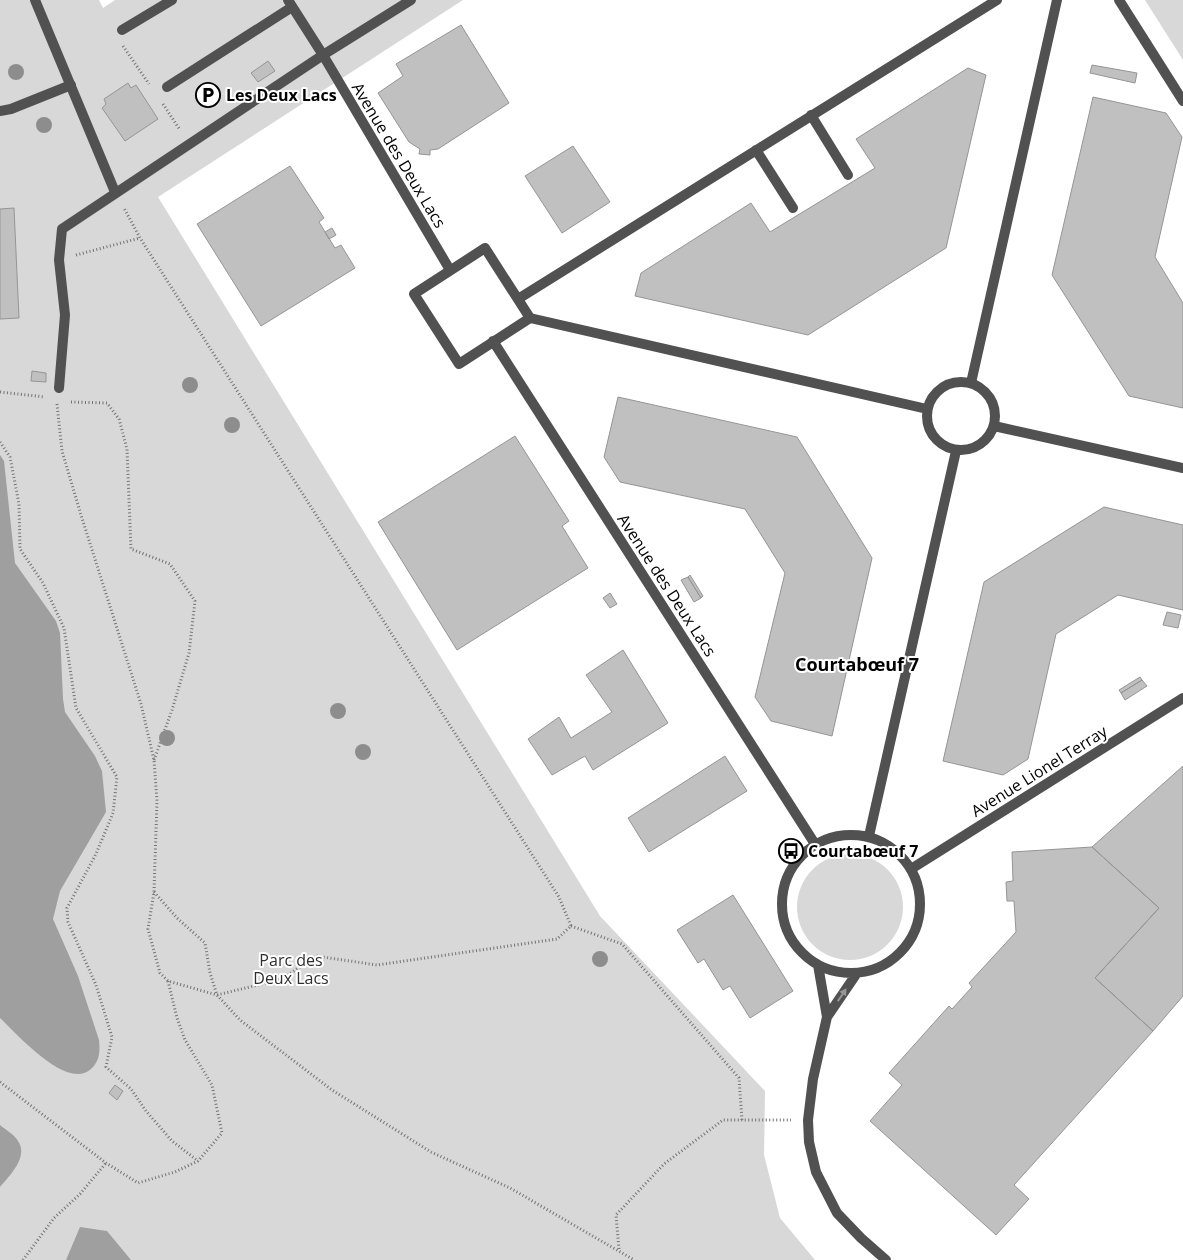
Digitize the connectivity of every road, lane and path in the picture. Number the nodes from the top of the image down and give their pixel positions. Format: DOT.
graph roads {
  1 [pos="35,0"];
  2 [pos="172,0"];
  3 [pos="411,0"];
  4 [pos="997,0"];
  5 [pos="1057,0"];
  6 [pos="1119,0"];
  7 [pos="290,4"];
  8 [pos="122,30"];
  9 [pos="323,55"];
  10 [pos="71,85"];
  11 [pos="167,87"];
  12 [pos="1183,101"];
  13 [pos="0,111"];
  14 [pos="811,116"];
  15 [pos="756,150"];
  16 [pos="848,175"];
  17 [pos="116,192"];
  18 [pos="793,208"];
  19 [pos="140,238"];
  20 [pos="59,260"];
  21 [pos="450,270"];
  22 [pos="518,299"];
  23 [pos="530,318"];
  24 [pos="493,341"];
  25 [pos="971,383"];
  26 [pos="60,388"];
  27 [pos="0,392"];
  28 [pos="56,399"];
  29 [pos="61,400"];
  30 [pos="66,401"];
  31 [pos="927,409"];
  32 [pos="994,426"];
  33 [pos="0,442"];
  34 [pos="956,451"];
  35 [pos="1183,468"];
  36 [pos="1183,698"];
  37 [pos="154,760"];
  38 [pos="869,836"];
  39 [pos="815,844"];
  40 [pos="911,869"];
  41 [pos="154,892"];
  42 [pos="571,926"];
  43 [pos="818,965"];
  44 [pos="856,973"];
  45 [pos="168,981"];
  46 [pos="217,995"];
  47 [pos="827,1017"];
  48 [pos="0,1082"];
  49 [pos="742,1120"];
  50 [pos="808,1120"];
  51 [pos="198,1161"];
  52 [pos="106,1163"];
  53 [pos="619,1250"];
  54 [pos="23,1260"];
  55 [pos="633,1260"];
  56 [pos="886,1260"];
  1 -- 10 [label="street"];
  2 -- 8 [label="street"];
  3 -- 9 [label="street"];
  4 -- 14 [label="street"];
  5 -- 25 [label="street"];
  6 -- 12 [label="street"];
  7 -- 9 [label="street, Avenue des Deux Lacs"];
  7 -- 11 [label="street"];
  9 -- 17 [label="street"];
  9 -- 21 [label="street, Avenue des Deux Lacs"];
  10 -- 13 [label="street"];
  10 -- 17 [label="street"];
  14 -- 15 [label="street"];
  14 -- 16 [label="street"];
  15 -- 18 [label="street"];
  15 -- 22 [label="street"];
  17 -- 19 [label="path"];
  17 -- 20 [label="street"];
  19 -- 20 [label="path"];
  19 -- 42 [label="path"];
  20 -- 26 [label="street"];
  21 -- 22 [label="street"];
  21 -- 24 [label="street"];
  22 -- 23 [label="street"];
  23 -- 24 [label="street"];
  23 -- 31 [label="street"];
  24 -- 39 [label="street, Avenue des Deux Lacs"];
  25 -- 31 [label="street"];
  25 -- 32 [label="street"];
  26 -- 28 [label="path"];
  27 -- 28 [label="path"];
  28 -- 29 [label="path"];
  28 -- 37 [label="path"];
  30 -- 37 [label="path"];
  31 -- 34 [label="street"];
  32 -- 34 [label="street"];
  32 -- 35 [label="street"];
  33 -- 51 [label="path"];
  34 -- 38 [label="street"];
  36 -- 40 [label="street, Avenue Lionel Terray"];
  37 -- 41 [label="path"];
  38 -- 39 [label="street"];
  38 -- 40 [label="street"];
  39 -- 43 [label="street"];
  40 -- 44 [label="street"];
  41 -- 45 [label="path"];
  41 -- 46 [label="path"];
  42 -- 46 [label="path"];
  42 -- 49 [label="path"];
  43 -- 44 [label="street"];
  43 -- 47 [label="street"];
  47 -- 44 [label="street, one-way"];
  45 -- 46 [label="path"];
  45 -- 51 [label="path"];
  46 -- 53 [label="path"];
  47 -- 50 [label="street"];
  48 -- 52 [label="path"];
  49 -- 50 [label="path"];
  49 -- 53 [label="path"];
  50 -- 56 [label="street"];
  51 -- 52 [label="path"];
  52 -- 54 [label="path"];
  53 -- 55 [label="path"];
}
